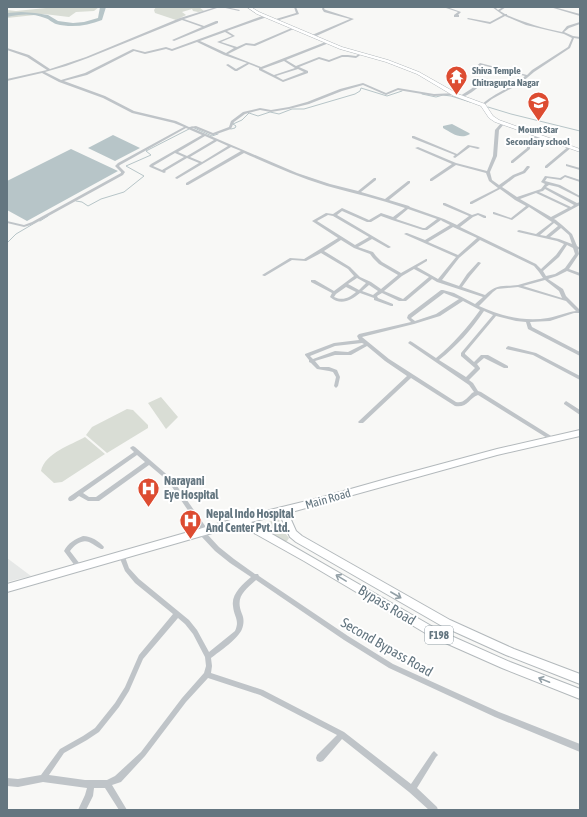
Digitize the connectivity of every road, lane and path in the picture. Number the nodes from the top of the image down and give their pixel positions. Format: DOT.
graph roads {
  1 [pos="221,7"];
  2 [pos="295,7"];
  3 [pos="324,7"];
  4 [pos="444,7"];
  5 [pos="493,7"];
  6 [pos="505,7"];
  7 [pos="551,7"];
  8 [pos="252,8"];
  9 [pos="556,8"];
  10 [pos="239,10"];
  11 [pos="498,11"];
  12 [pos="506,15"];
  13 [pos="580,15"];
  14 [pos="266,16"];
  15 [pos="458,16"];
  16 [pos="181,19"];
  17 [pos="468,19"];
  18 [pos="277,20"];
  19 [pos="218,22"];
  20 [pos="580,23"];
  21 [pos="208,26"];
  22 [pos="204,27"];
  23 [pos="212,28"];
  24 [pos="295,28"];
  25 [pos="225,31"];
  26 [pos="562,33"];
  27 [pos="313,36"];
  28 [pos="572,37"];
  29 [pos="580,38"];
  30 [pos="172,40"];
  31 [pos="198,40"];
  32 [pos="328,42"];
  33 [pos="236,48"];
  34 [pos="7,49"];
  35 [pos="226,54"];
  36 [pos="361,54"];
  37 [pos="283,59"];
  38 [pos="250,63"];
  39 [pos="226,65"];
  40 [pos="297,67"];
  41 [pos="261,68"];
  42 [pos="50,70"];
  43 [pos="474,70"];
  44 [pos="42,72"];
  45 [pos="274,76"];
  46 [pos="528,76"];
  47 [pos="486,79"];
  48 [pos="7,80"];
  49 [pos="60,81"];
  50 [pos="455,94"];
  51 [pos="461,97"];
  52 [pos="483,105"];
  53 [pos="503,123"];
  54 [pos="189,128"];
  55 [pos="204,135"];
  56 [pos="413,136"];
  57 [pos="538,136"];
  58 [pos="217,140"];
  59 [pos="232,146"];
  60 [pos="570,147"];
  61 [pos="417,148"];
  62 [pos="478,148"];
  63 [pos="244,151"];
  64 [pos="580,151"];
  65 [pos="175,152"];
  66 [pos="457,155"];
  67 [pos="187,157"];
  68 [pos="449,160"];
  69 [pos="512,162"];
  70 [pos="201,163"];
  71 [pos="455,164"];
  72 [pos="568,165"];
  73 [pos="528,167"];
  74 [pos="546,167"];
  75 [pos="580,169"];
  76 [pos="488,172"];
  77 [pos="176,178"];
  78 [pos="375,179"];
  79 [pos="431,180"];
  80 [pos="580,181"];
  81 [pos="409,182"];
  82 [pos="548,183"];
  83 [pos="187,184"];
  84 [pos="500,187"];
  85 [pos="545,188"];
  86 [pos="536,192"];
  87 [pos="358,193"];
  88 [pos="580,197"];
  89 [pos="516,199"];
  90 [pos="386,200"];
  91 [pos="444,204"];
  92 [pos="471,204"];
  93 [pos="578,204"];
  94 [pos="528,206"];
  95 [pos="408,207"];
  96 [pos="571,208"];
  97 [pos="494,212"];
  98 [pos="334,215"];
  99 [pos="472,216"];
  100 [pos="485,217"];
  101 [pos="393,219"];
  102 [pos="440,219"];
  103 [pos="553,220"];
  104 [pos="7,222"];
  105 [pos="455,226"];
  106 [pos="561,226"];
  107 [pos="519,231"];
  108 [pos="406,234"];
  109 [pos="537,235"];
  110 [pos="372,237"];
  111 [pos="547,237"];
  112 [pos="341,238"];
  113 [pos="480,238"];
  114 [pos="425,242"];
  115 [pos="566,243"];
  116 [pos="355,247"];
  117 [pos="389,247"];
  118 [pos="575,247"];
  119 [pos="580,249"];
  120 [pos="321,251"];
  121 [pos="458,257"];
  122 [pos="426,260"];
  123 [pos="479,263"];
  124 [pos="414,267"];
  125 [pos="567,269"];
  126 [pos="541,271"];
  127 [pos="264,274"];
  128 [pos="401,275"];
  129 [pos="580,275"];
  130 [pos="357,276"];
  131 [pos="432,277"];
  132 [pos="544,278"];
  133 [pos="313,281"];
  134 [pos="439,281"];
  135 [pos="369,283"];
  136 [pos="346,284"];
  137 [pos="518,286"];
  138 [pos="460,288"];
  139 [pos="358,291"];
  140 [pos="381,291"];
  141 [pos="334,293"];
  142 [pos="485,296"];
  143 [pos="374,297"];
  144 [pos="462,299"];
  145 [pos="567,300"];
  146 [pos="390,305"];
  147 [pos="476,306"];
  148 [pos="483,309"];
  149 [pos="580,312"];
  150 [pos="496,314"];
  151 [pos="528,322"];
  152 [pos="414,323"];
  153 [pos="362,341"];
  154 [pos="410,343"];
  155 [pos="368,344"];
  156 [pos="508,348"];
  157 [pos="580,354"];
  158 [pos="436,360"];
  159 [pos="311,361"];
  160 [pos="474,364"];
  161 [pos="506,367"];
  162 [pos="411,375"];
  163 [pos="580,378"];
  164 [pos="466,380"];
  165 [pos="336,386"];
  166 [pos="477,394"];
  167 [pos="566,403"];
  168 [pos="580,413"];
  169 [pos="361,422"];
  170 [pos="580,433"];
  171 [pos="554,440"];
  172 [pos="149,462"];
  173 [pos="79,493"];
  174 [pos="71,498"];
  175 [pos="282,511"];
  176 [pos="241,521"];
  177 [pos="204,533"];
  178 [pos="101,547"];
  179 [pos="314,548"];
  180 [pos="122,556"];
  181 [pos="307,558"];
  182 [pos="80,568"];
  183 [pos="256,576"];
  184 [pos="7,588"];
  185 [pos="177,614"];
  186 [pos="510,652"];
  187 [pos="208,657"];
  188 [pos="506,665"];
  189 [pos="207,675"];
  190 [pos="580,679"];
  191 [pos="580,694"];
  192 [pos="342,734"];
  193 [pos="580,748"];
  194 [pos="434,755"];
  195 [pos="320,758"];
  196 [pos="43,778"];
  197 [pos="7,782"];
  198 [pos="91,784"];
  199 [pos="106,784"];
  200 [pos="412,789"];
  201 [pos="82,810"];
  202 [pos="123,810"];
  203 [pos="434,810"];
  1 -- 10 [label="street"];
  1 -- 16 [label="street"];
  2 -- 18 [label="street"];
  3 -- 27 [label="street"];
  4 -- 15 [label="street"];
  5 -- 11 [label="street"];
  6 -- 11 [label="street"];
  7 -- 9 [label="street"];
  8 -- 14 [label="street"];
  9 -- 13 [label="street"];
  11 -- 12 [label="street"];
  12 -- 17 [label="street"];
  12 -- 26 [label="street"];
  14 -- 18 [label="street"];
  14 -- 25 [label="street"];
  16 -- 22 [label="street"];
  16 -- 42 [label="street"];
  18 -- 24 [label="street"];
  19 -- 21 [label="street"];
  20 -- 26 [label="street"];
  21 -- 22 [label="street"];
  21 -- 23 [label="street"];
  22 -- 30 [label="street"];
  24 -- 27 [label="street"];
  24 -- 33 [label="street"];
  25 -- 31 [label="street"];
  25 -- 33 [label="street"];
  26 -- 28 [label="street"];
  27 -- 32 [label="street"];
  28 -- 29 [label="street"];
  28 -- 46 [label="street"];
  31 -- 35 [label="street"];
  31 -- 49 [label="street"];
  32 -- 36 [label="street"];
  32 -- 37 [label="street"];
  33 -- 35 [label="street"];
  34 -- 42 [label="street"];
  35 -- 38 [label="street"];
  36 -- 40 [label="street"];
  36 -- 50 [label="street"];
  37 -- 40 [label="street"];
  37 -- 41 [label="street"];
  38 -- 39 [label="street"];
  38 -- 41 [label="street"];
  40 -- 45 [label="street"];
  40 -- 45 [label="street"];
  41 -- 45 [label="street"];
  42 -- 44 [label="street"];
  43 -- 46 [label="street"];
  44 -- 48 [label="street"];
  44 -- 49 [label="street"];
  46 -- 52 [label="street"];
  47 -- 51 [label="street"];
  49 -- 54 [label="street"];
  50 -- 51 [label="street"];
  50 -- 54 [label="street"];
  51 -- 52 [label="street"];
  52 -- 53 [label="street"];
  53 -- 57 [label="street"];
  53 -- 76 [label="street"];
  54 -- 55 [label="street"];
  54 -- 104 [label="street"];
  55 -- 58 [label="street"];
  55 -- 65 [label="street"];
  56 -- 66 [label="street"];
  57 -- 60 [label="street"];
  57 -- 69 [label="street"];
  58 -- 59 [label="street"];
  58 -- 67 [label="street"];
  59 -- 63 [label="street"];
  59 -- 70 [label="street"];
  60 -- 64 [label="street"];
  60 -- 74 [label="street"];
  61 -- 68 [label="street"];
  62 -- 66 [label="street"];
  63 -- 83 [label="street"];
  63 -- 87 [label="street"];
  65 -- 67 [label="street"];
  65 -- 67 [label="street"];
  66 -- 68 [label="street"];
  67 -- 70 [label="street"];
  68 -- 71 [label="street"];
  70 -- 77 [label="street"];
  71 -- 76 [label="street"];
  71 -- 79 [label="street"];
  72 -- 75 [label="street"];
  73 -- 84 [label="street"];
  76 -- 84 [label="street"];
  78 -- 87 [label="street"];
  80 -- 82 [label="street"];
  81 -- 90 [label="street"];
  82 -- 85 [label="street"];
  82 -- 88 [label="street"];
  84 -- 89 [label="street"];
  84 -- 92 [label="street"];
  85 -- 86 [label="street"];
  85 -- 93 [label="street"];
  86 -- 89 [label="street"];
  86 -- 96 [label="street"];
  87 -- 90 [label="street"];
  89 -- 94 [label="street"];
  90 -- 95 [label="street"];
  91 -- 99 [label="street"];
  93 -- 96 [label="street"];
  94 -- 97 [label="street"];
  94 -- 103 [label="street"];
  95 -- 101 [label="street"];
  95 -- 102 [label="street"];
  96 -- 103 [label="street"];
  98 -- 101 [label="street"];
  98 -- 110 [label="street"];
  98 -- 112 [label="street"];
  99 -- 100 [label="street"];
  99 -- 105 [label="street"];
  101 -- 102 [label="street"];
  102 -- 105 [label="street"];
  103 -- 106 [label="street"];
  103 -- 109 [label="street"];
  105 -- 113 [label="street"];
  105 -- 114 [label="street"];
  106 -- 111 [label="street"];
  106 -- 118 [label="street"];
  107 -- 109 [label="street"];
  108 -- 114 [label="street"];
  109 -- 111 [label="street"];
  110 -- 116 [label="street"];
  110 -- 117 [label="street"];
  111 -- 115 [label="street"];
  112 -- 116 [label="street"];
  112 -- 120 [label="street"];
  113 -- 121 [label="street"];
  113 -- 126 [label="street"];
  114 -- 121 [label="street"];
  115 -- 118 [label="street"];
  115 -- 126 [label="street"];
  116 -- 128 [label="street"];
  118 -- 119 [label="street"];
  118 -- 125 [label="street"];
  120 -- 127 [label="street"];
  120 -- 130 [label="street"];
  121 -- 134 [label="street"];
  122 -- 124 [label="street"];
  123 -- 138 [label="street"];
  124 -- 128 [label="street"];
  124 -- 131 [label="street"];
  125 -- 129 [label="street"];
  125 -- 132 [label="street"];
  126 -- 132 [label="street"];
  128 -- 140 [label="street"];
  130 -- 135 [label="street"];
  130 -- 136 [label="street"];
  131 -- 134 [label="street"];
  131 -- 140 [label="street"];
  132 -- 137 [label="street"];
  132 -- 145 [label="street"];
  133 -- 141 [label="street"];
  134 -- 138 [label="street"];
  135 -- 139 [label="street"];
  135 -- 140 [label="street"];
  136 -- 139 [label="street"];
  136 -- 141 [label="street"];
  137 -- 142 [label="street"];
  137 -- 145 [label="street"];
  138 -- 142 [label="street"];
  139 -- 141 [label="street"];
  139 -- 143 [label="street"];
  140 -- 143 [label="street"];
  142 -- 147 [label="street"];
  143 -- 146 [label="street"];
  144 -- 147 [label="street"];
  144 -- 152 [label="street"];
  144 -- 152 [label="street"];
  145 -- 149 [label="street"];
  147 -- 148 [label="street"];
  148 -- 150 [label="street"];
  148 -- 158 [label="street"];
  149 -- 151 [label="street"];
  150 -- 151 [label="street"];
  150 -- 160 [label="street"];
  151 -- 157 [label="street"];
  152 -- 153 [label="street"];
  153 -- 155 [label="street"];
  153 -- 159 [label="street"];
  154 -- 158 [label="street"];
  155 -- 159 [label="street"];
  155 -- 162 [label="street"];
  156 -- 163 [label="street"];
  158 -- 164 [label="street"];
  159 -- 165 [label="street"];
  160 -- 161 [label="street"];
  160 -- 164 [label="street"];
  162 -- 166 [label="street"];
  162 -- 169 [label="street"];
  164 -- 166 [label="street"];
  166 -- 171 [label="street"];
  167 -- 168 [label="street"];
  170 -- 171 [label="main road, Main Road"];
  171 -- 175 [label="main road, Main Road"];
  172 -- 173 [label="street"];
  172 -- 173 [label="street, Second Bypass Road"];
  172 -- 177 [label="street, Second Bypass Road"];
  173 -- 174 [label="street"];
  175 -- 176 [label="main road, Main Road"];
  175 -- 179 [label="main road, F198"];
  176 -- 177 [label="main road, Main Road"];
  176 -- 181 [label="main road, F198"];
  177 -- 180 [label="main road, Main Road"];
  177 -- 183 [label="street, Second Bypass Road"];
  178 -- 182 [label="street"];
  179 -- 181 [label="main road"];
  179 -- 186 [label="main road, Bypass Road / F198, one-way"];
  180 -- 182 [label="main road, Main Road"];
  180 -- 185 [label="street"];
  188 -- 181 [label="main road, Bypass Road / F198, one-way"];
  182 -- 184 [label="main road, Main Road"];
  183 -- 187 [label="street"];
  183 -- 193 [label="street, Second Bypass Road"];
  185 -- 187 [label="street"];
  185 -- 196 [label="street"];
  186 -- 188 [label="main road"];
  186 -- 190 [label="main road, Bypass Road / F198"];
  187 -- 189 [label="street"];
  191 -- 188 [label="main road, Bypass Road / F198, one-way"];
  189 -- 192 [label="street"];
  189 -- 199 [label="street"];
  192 -- 195 [label="street"];
  192 -- 200 [label="street"];
  194 -- 200 [label="street"];
  196 -- 197 [label="street"];
  196 -- 198 [label="street"];
  198 -- 199 [label="street"];
  198 -- 201 [label="street"];
  199 -- 202 [label="street"];
  200 -- 203 [label="street"];
}
